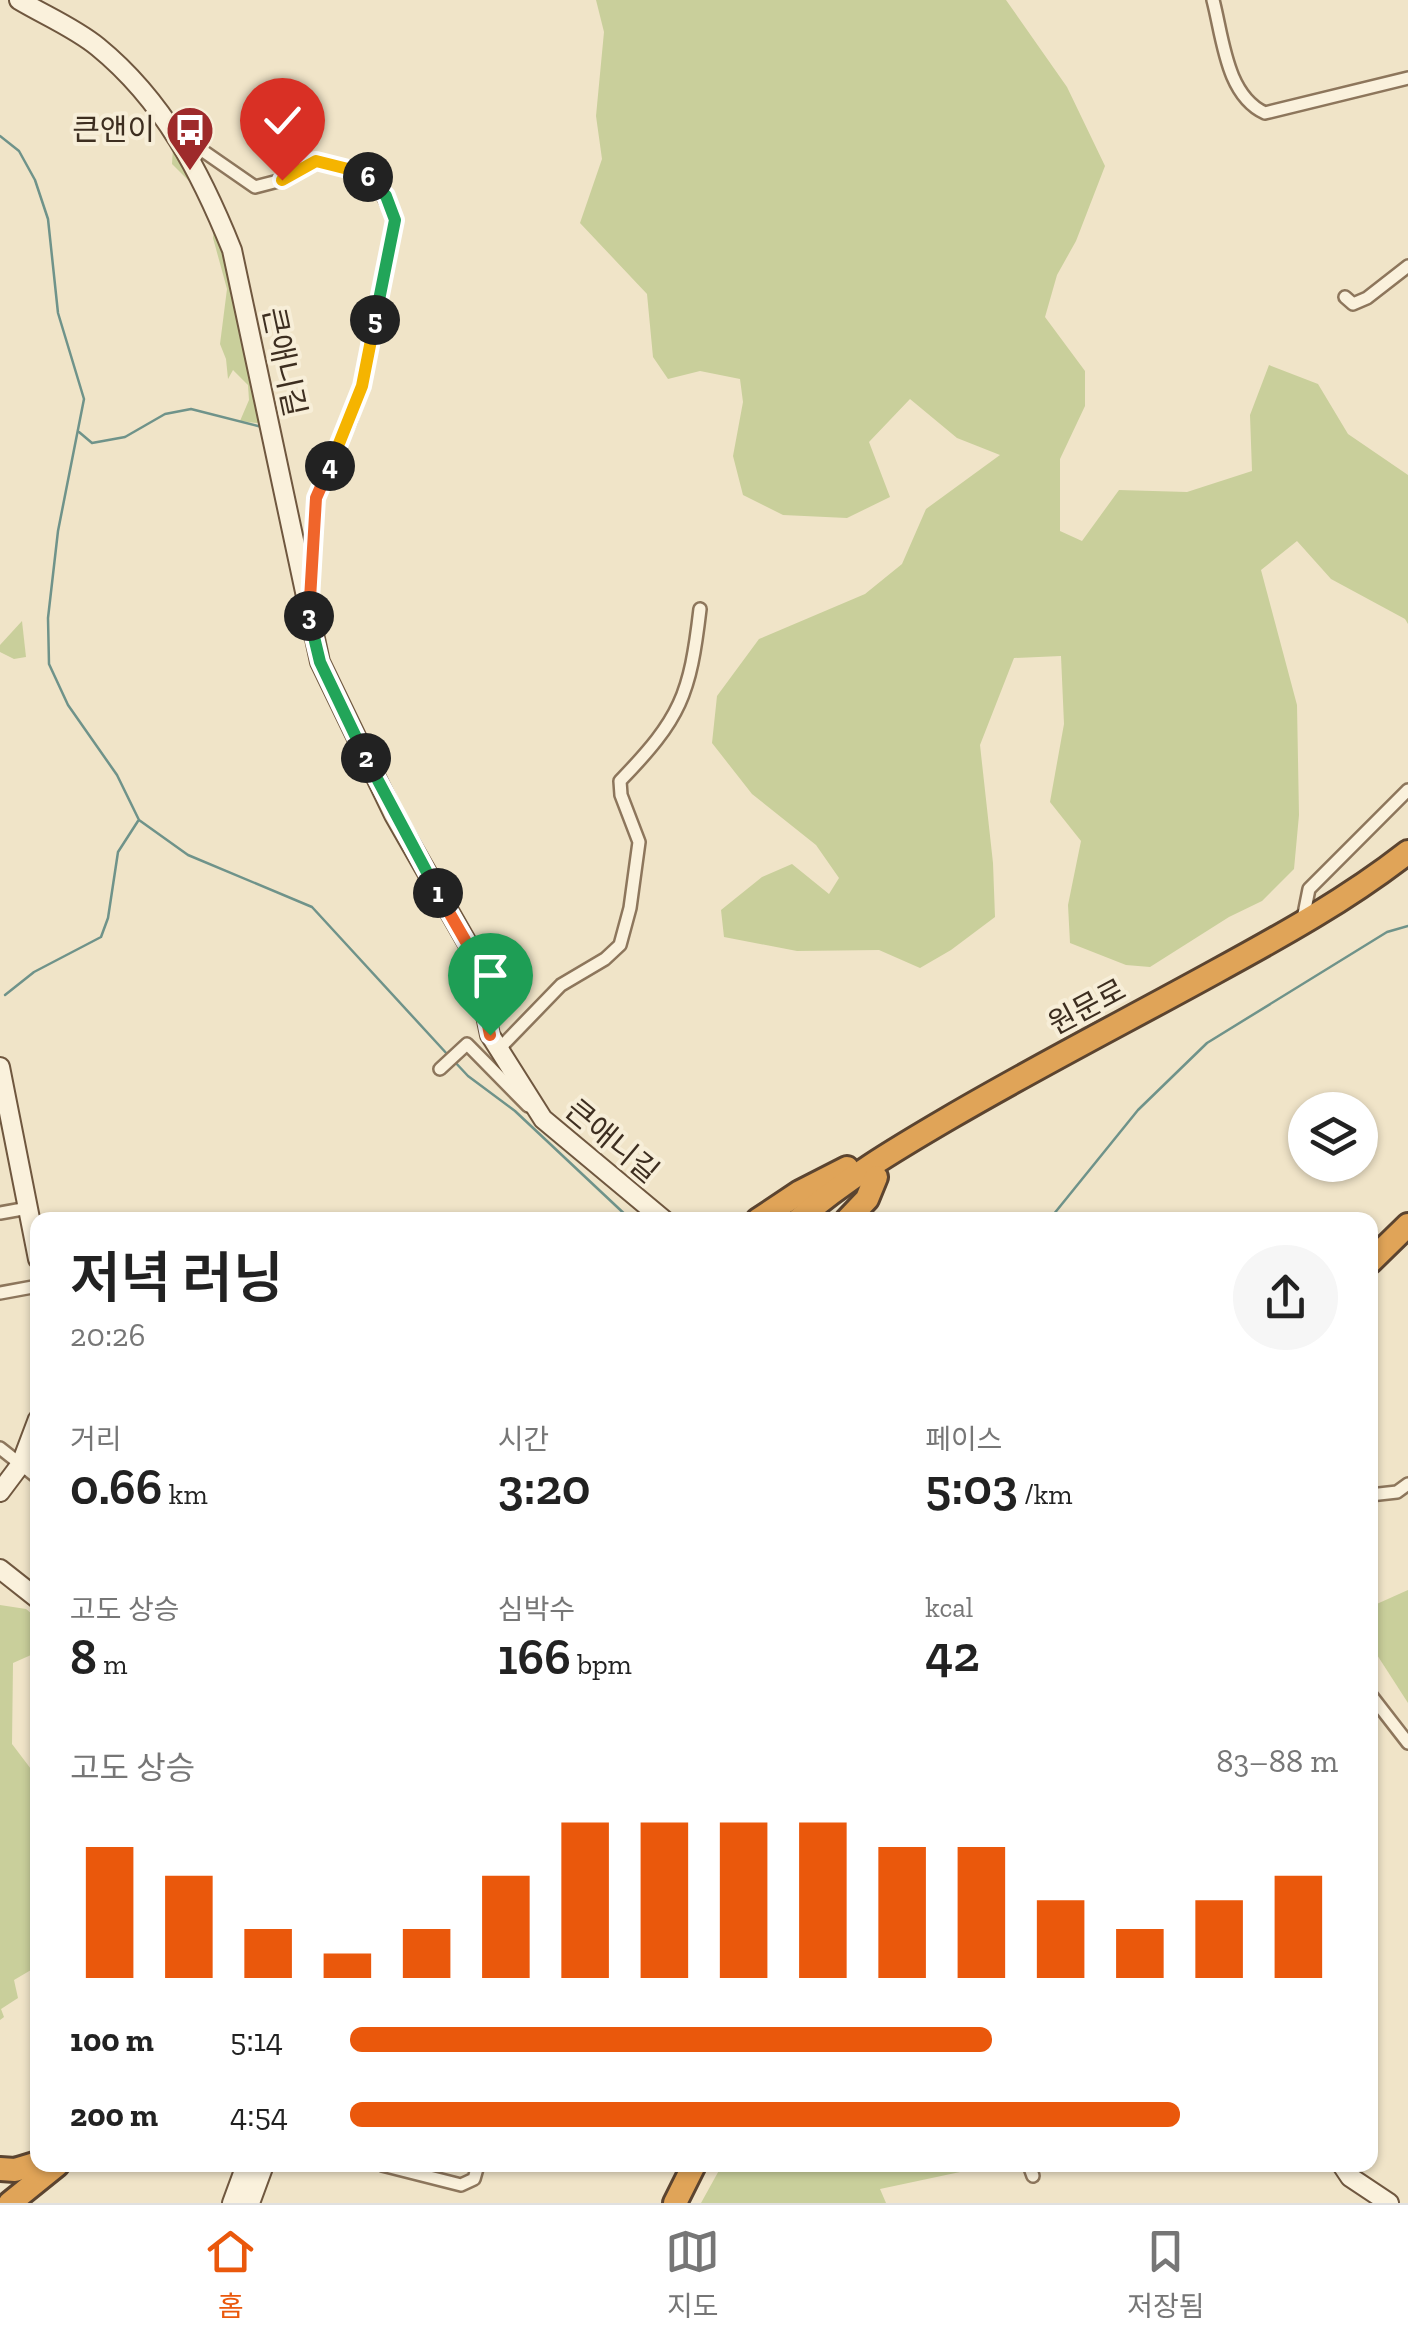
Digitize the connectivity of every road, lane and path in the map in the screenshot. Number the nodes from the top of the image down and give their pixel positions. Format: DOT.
graph roads {
  1 [pos="19,0"];
  2 [pos="1213,0"];
  3 [pos="1408,78"];
  4 [pos="177,133"];
  5 [pos="1408,266"];
  6 [pos="1345,297"];
  7 [pos="700,609"];
  8 [pos="308,612"];
  9 [pos="1408,790"];
  10 [pos="1408,852"];
  11 [pos="1408,871"];
  12 [pos="1302,923"];
  13 [pos="498,1048"];
  14 [pos="0,1066"];
  15 [pos="442,1067"];
  16 [pos="543,1119"];
  17 [pos="918,1136"];
  18 [pos="876,1177"];
  19 [pos="28,1208"];
  20 [pos="1408,1209"];
  21 [pos="654,1212"];
  22 [pos="770,1212"];
  23 [pos="808,1212"];
  24 [pos="828,1212"];
  25 [pos="855,1212"];
  26 [pos="0,1213"];
  27 [pos="30,1218"];
  28 [pos="1408,1225"];
  29 [pos="1378,1237"];
  30 [pos="1378,1254"];
  31 [pos="30,1287"];
  32 [pos="0,1293"];
  33 [pos="30,1440"];
  34 [pos="0,1448"];
  35 [pos="21,1464"];
  36 [pos="30,1471"];
  37 [pos="1408,1484"];
  38 [pos="0,1492"];
  39 [pos="1378,1495"];
  40 [pos="0,1569"];
  41 [pos="30,1593"];
  42 [pos="1378,1704"];
  43 [pos="1408,1743"];
  44 [pos="30,2166"];
  45 [pos="0,2169"];
  46 [pos="30,2171"];
  47 [pos="48,2172"];
  48 [pos="243,2172"];
  49 [pos="261,2172"];
  50 [pos="410,2172"];
  51 [pos="476,2172"];
  52 [pos="676,2172"];
  53 [pos="690,2172"];
  54 [pos="1347,2172"];
  55 [pos="0,2195"];
  56 [pos="10,2203"];
  57 [pos="232,2203"];
  58 [pos="250,2203"];
  59 [pos="660,2203"];
  60 [pos="674,2203"];
  61 [pos="1389,2203"];
  1 -- 4 [label="street, 큰애니길"];
  2 -- 3 [label="street"];
  4 -- 8 [label="street, 큰애니길"];
  4 -- 8 [label="street, 큰애니길"];
  5 -- 6 [label="street"];
  7 -- 13 [label="street"];
  8 -- 13 [label="street, 큰애니길"];
  9 -- 12 [label="street"];
  10 -- 12 [label="highway, 원문로"];
  11 -- 18 [label="highway, 원문로"];
  12 -- 17 [label="highway, 원문로"];
  13 -- 16 [label="street, 큰애니길"];
  14 -- 19 [label="street"];
  15 -- 16 [label="street"];
  16 -- 21 [label="street, 큰애니길"];
  17 -- 22 [label="highway"];
  17 -- 23 [label="highway, 원문로"];
  18 -- 24 [label="highway, 원문로"];
  18 -- 25 [label="highway"];
  19 -- 26 [label="street"];
  19 -- 27 [label="street"];
  20 -- 29 [label="highway"];
  28 -- 30 [label="highway"];
  31 -- 32 [label="street"];
  33 -- 35 [label="street"];
  34 -- 35 [label="street"];
  35 -- 36 [label="street"];
  35 -- 38 [label="street"];
  37 -- 39 [label="street"];
  40 -- 41 [label="street"];
  42 -- 43 [label="street"];
  44 -- 45 [label="highway"];
  46 -- 55 [label="highway"];
  47 -- 56 [label="highway"];
  48 -- 57 [label="street"];
  49 -- 58 [label="street"];
  50 -- 51 [label="street"];
  52 -- 59 [label="highway"];
  53 -- 60 [label="highway"];
  54 -- 61 [label="street"];
}
